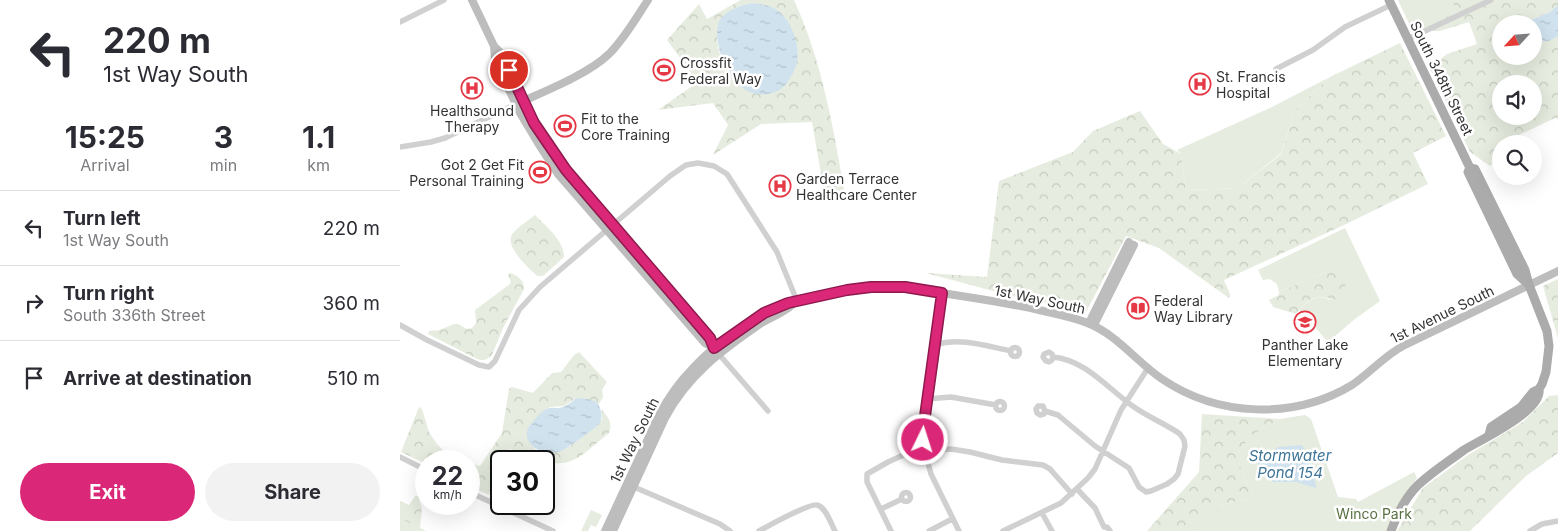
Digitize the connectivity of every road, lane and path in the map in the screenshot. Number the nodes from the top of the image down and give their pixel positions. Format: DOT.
graph roads {
  1 [pos="444,0"];
  2 [pos="472,0"];
  3 [pos="648,0"];
  4 [pos="1491,0"];
  5 [pos="1390,2"];
  6 [pos="400,22"];
  7 [pos="1408,39"];
  8 [pos="1276,69"];
  9 [pos="520,102"];
  10 [pos="400,147"];
  11 [pos="609,228"];
  12 [pos="1132,244"];
  13 [pos="1558,271"];
  14 [pos="1529,285"];
  15 [pos="942,293"];
  16 [pos="796,302"];
  17 [pos="400,324"];
  18 [pos="1091,324"];
  19 [pos="935,345"];
  20 [pos="716,351"];
  21 [pos="1010,351"];
  22 [pos="1053,357"];
  23 [pos="1148,368"];
  24 [pos="1342,390"];
  25 [pos="927,399"];
  26 [pos="1126,401"];
  27 [pos="996,405"];
  28 [pos="768,411"];
  29 [pos="1045,411"];
  30 [pos="924,450"];
  31 [pos="1103,452"];
  32 [pos="400,457"];
  33 [pos="415,464"];
  34 [pos="634,487"];
  35 [pos="1075,491"];
  36 [pos="480,497"];
  37 [pos="902,499"];
  38 [pos="881,509"];
  39 [pos="1042,513"];
  40 [pos="952,519"];
  41 [pos="1558,521"];
  42 [pos="1102,529"];
  43 [pos="553,531"];
  44 [pos="605,531"];
  45 [pos="613,531"];
  46 [pos="730,531"];
  47 [pos="759,531"];
  48 [pos="835,531"];
  49 [pos="891,531"];
  50 [pos="929,531"];
  51 [pos="958,531"];
  52 [pos="1003,531"];
  53 [pos="1052,531"];
  54 [pos="1110,531"];
  55 [pos="1391,531"];
  56 [pos="1530,531"];
  1 -- 6 [label="street"];
  2 -- 9 [label="main road"];
  3 -- 9 [label="main road"];
  4 -- 7 [label="street"];
  5 -- 7 [label="main road, South 348th Street"];
  5 -- 8 [label="street"];
  7 -- 14 [label="main road, South 348th Street"];
  9 -- 10 [label="street"];
  9 -- 11 [label="main road"];
  11 -- 16 [label="street"];
  11 -- 17 [label="street"];
  11 -- 20 [label="main road"];
  12 -- 18 [label="main road"];
  13 -- 14 [label="main road, 1st Avenue South"];
  14 -- 24 [label="main road, 1st Avenue South"];
  14 -- 55 [label="main road, South 348th Street"];
  15 -- 16 [label="main road, 1st Way South"];
  15 -- 18 [label="main road, 1st Way South"];
  15 -- 19 [label="street"];
  16 -- 20 [label="main road, 1st Way South"];
  18 -- 23 [label="main road, 1st Way South"];
  19 -- 21 [label="street"];
  19 -- 25 [label="street"];
  20 -- 28 [label="street"];
  20 -- 34 [label="main road, 1st Way South"];
  20 -- 44 [label="main road, 1st Way South"];
  22 -- 26 [label="street"];
  23 -- 24 [label="main road, 1st Way South"];
  23 -- 26 [label="street"];
  25 -- 27 [label="street"];
  25 -- 30 [label="street"];
  26 -- 31 [label="street"];
  26 -- 31 [label="street"];
  29 -- 31 [label="street"];
  30 -- 35 [label="street"];
  30 -- 38 [label="street"];
  30 -- 40 [label="street"];
  31 -- 35 [label="street"];
  32 -- 33 [label="street"];
  34 -- 45 [label="main road, 1st Way South"];
  34 -- 46 [label="street"];
  35 -- 39 [label="street"];
  35 -- 42 [label="street"];
  36 -- 43 [label="street"];
  37 -- 38 [label="street"];
  38 -- 49 [label="street"];
  39 -- 52 [label="street"];
  39 -- 53 [label="street"];
  40 -- 50 [label="street"];
  40 -- 51 [label="street"];
  41 -- 56 [label="street"];
  42 -- 54 [label="street"];
  47 -- 48 [label="street"];
}
